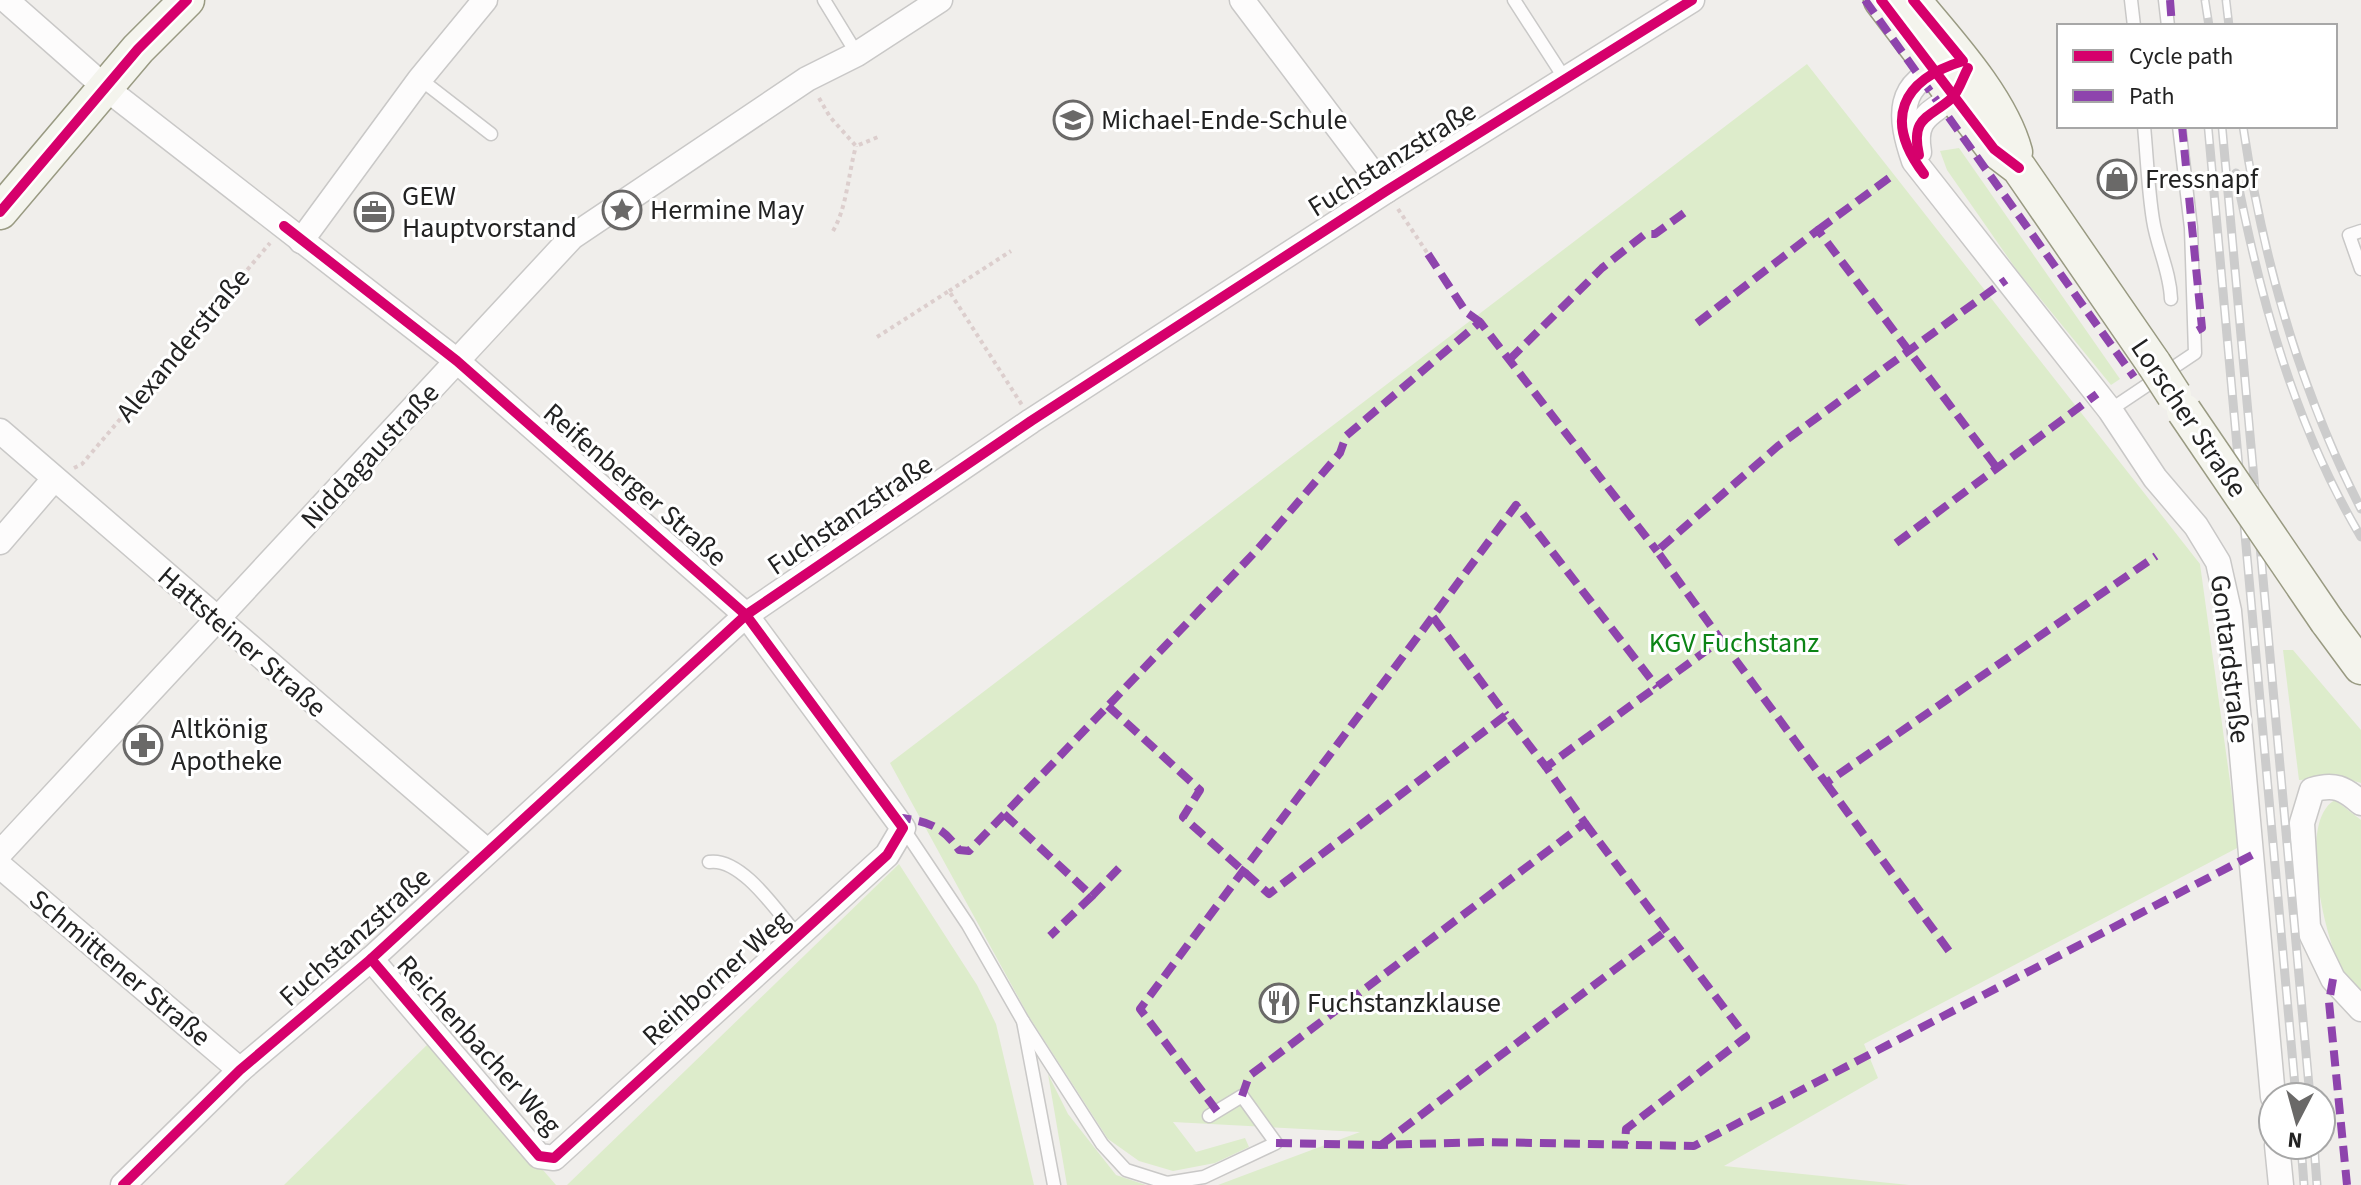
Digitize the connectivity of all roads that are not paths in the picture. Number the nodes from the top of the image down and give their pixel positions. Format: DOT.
graph roads {
  1 [pos="6,0"];
  2 [pos="187,0"];
  3 [pos="485,0"];
  4 [pos="824,0"];
  5 [pos="940,0"];
  6 [pos="1242,0"];
  7 [pos="1514,0"];
  8 [pos="1692,0"];
  9 [pos="1881,0"];
  10 [pos="1913,0"];
  11 [pos="2131,0"];
  12 [pos="2165,0"];
  13 [pos="1932,15"];
  14 [pos="2134,24"];
  15 [pos="2168,24"];
  16 [pos="857,54"];
  17 [pos="1955,74"];
  18 [pos="420,79"];
  19 [pos="1565,79"];
  20 [pos="107,89"];
  21 [pos="2144,128"];
  22 [pos="2179,128"];
  23 [pos="491,134"];
  24 [pos="1924,174"];
  25 [pos="1386,191"];
  26 [pos="0,212"];
  27 [pos="2361,231"];
  28 [pos="293,234"];
  29 [pos="2361,269"];
  30 [pos="2171,299"];
  31 [pos="457,361"];
  32 [pos="2110,410"];
  33 [pos="0,431"];
  34 [pos="54,479"];
  35 [pos="0,542"];
  36 [pos="746,615"];
  37 [pos="217,621"];
  38 [pos="2361,667"];
  39 [pos="2361,803"];
  40 [pos="903,828"];
  41 [pos="487,851"];
  42 [pos="0,853"];
  43 [pos="709,862"];
  44 [pos="0,866"];
  45 [pos="798,936"];
  46 [pos="371,959"];
  47 [pos="2361,1009"];
  48 [pos="1023,1021"];
  49 [pos="240,1070"];
  50 [pos="2272,1081"];
  51 [pos="1209,1116"];
  52 [pos="554,1158"];
  53 [pos="2279,1161"];
  54 [pos="123,1185"];
  55 [pos="1054,1185"];
  56 [pos="2281,1185"];
  1 -- 20 [label="street, Reifenberger Straße"];
  2 -- 20 [label="main road"];
  3 -- 18 [label="street"];
  4 -- 16 [label="lane"];
  5 -- 16 [label="street, Niddagaustraße"];
  6 -- 25 [label="street"];
  7 -- 19 [label="lane"];
  8 -- 19 [label="street, Fuchstanzstraße"];
  9 -- 17 [label="main road, Lorscher Straße"];
  10 -- 13 [label="main road, Lorscher Straße"];
  11 -- 14 [label="lane"];
  12 -- 15 [label="lane"];
  13 -- 17 [label="main road, Lorscher Straße"];
  16 -- 31 [label="street, Niddagaustraße"];
  17 -- 24 [label="street, Gontardstraße"];
  17 -- 24 [label="street, Gontardstraße"];
  17 -- 38 [label="main road, Lorscher Straße, bridge"];
  18 -- 23 [label="lane"];
  18 -- 28 [label="street"];
  19 -- 25 [label="street, Fuchstanzstraße"];
  20 -- 26 [label="main road"];
  20 -- 28 [label="street, Reifenberger Straße"];
  21 -- 30 [label="lane"];
  22 -- 32 [label="lane"];
  24 -- 32 [label="street, Gontardstraße"];
  25 -- 36 [label="street, Fuchstanzstraße"];
  27 -- 29 [label="lane"];
  28 -- 31 [label="street, Reifenberger Straße"];
  31 -- 36 [label="street, Reifenberger Straße"];
  31 -- 37 [label="street, Niddagaustraße"];
  32 -- 50 [label="street, Gontardstraße"];
  33 -- 34 [label="street, Hattsteiner Straße"];
  34 -- 35 [label="street"];
  34 -- 37 [label="street, Hattsteiner Straße"];
  36 -- 40 [label="street, Reifenberger Straße"];
  36 -- 41 [label="street, Fuchstanzstraße"];
  37 -- 41 [label="street, Hattsteiner Straße"];
  37 -- 42 [label="street, Niddagaustraße"];
  39 -- 47 [label="street"];
  40 -- 45 [label="street, Reinborner Weg"];
  40 -- 48 [label="lane, Reifenberger Straße"];
  41 -- 46 [label="street, Fuchstanzstraße"];
  43 -- 45 [label="lane"];
  44 -- 49 [label="street, Schmittener Straße"];
  45 -- 52 [label="street, Reinborner Weg"];
  46 -- 49 [label="street, Fuchstanzstraße"];
  46 -- 52 [label="street, Reichenbacher Weg"];
  48 -- 51 [label="lane"];
  48 -- 55 [label="lane, Reifenberger Straße"];
  49 -- 54 [label="street, Fuchstanzstraße"];
  53 -- 56 [label="street"];
}
